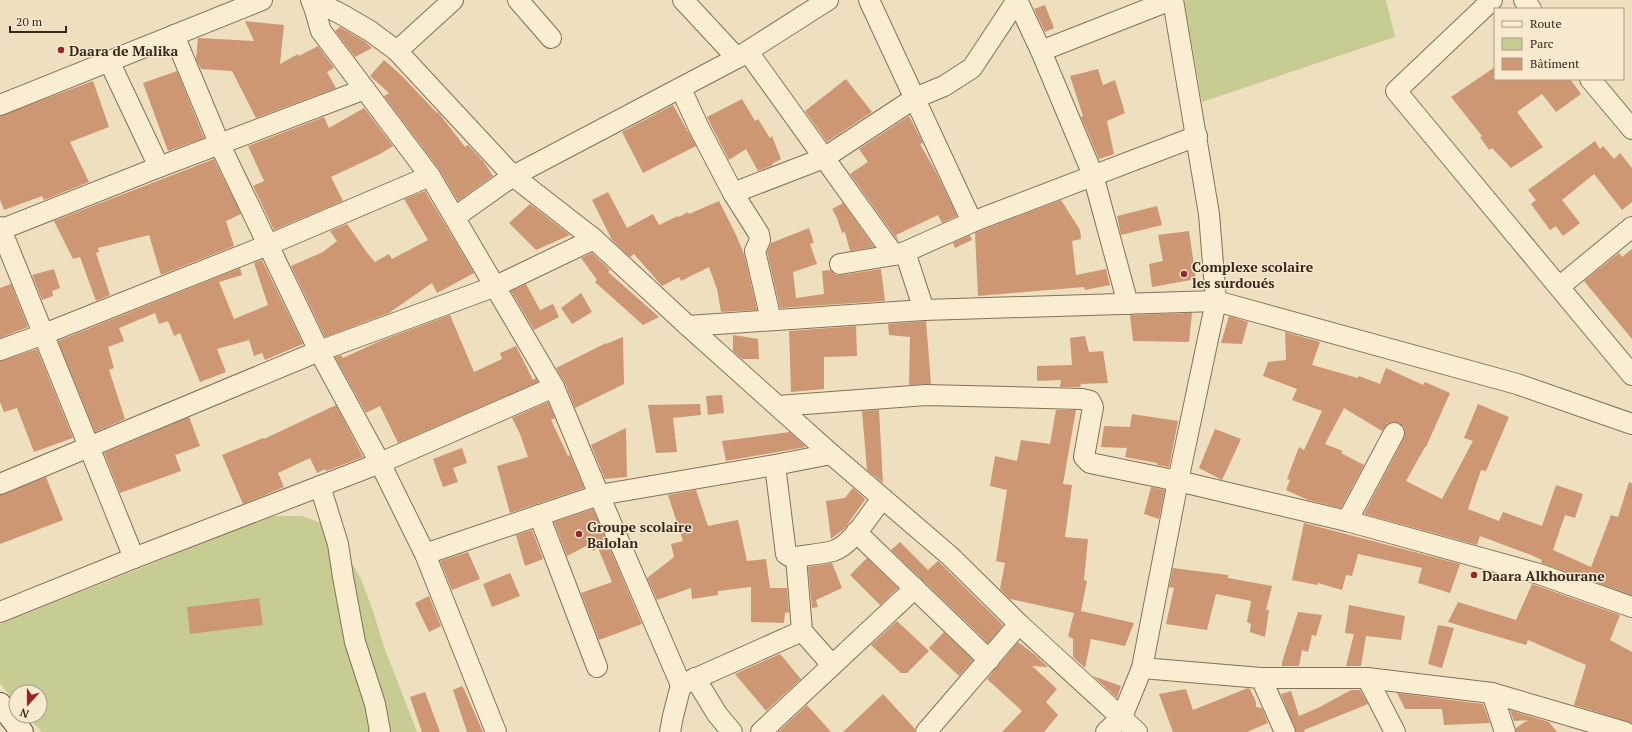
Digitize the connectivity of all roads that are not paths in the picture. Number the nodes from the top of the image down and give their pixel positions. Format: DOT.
graph roads {
  1 [pos="262,0"];
  2 [pos="453,0"];
  3 [pos="518,0"];
  4 [pos="683,0"];
  5 [pos="828,0"];
  6 [pos="869,0"];
  7 [pos="1017,0"];
  8 [pos="1172,0"];
  9 [pos="1492,0"];
  10 [pos="1524,0"];
  11 [pos="313,3"];
  12 [pos="1530,8"];
  13 [pos="174,35"];
  14 [pos="551,38"];
  15 [pos="397,51"];
  16 [pos="1041,51"];
  17 [pos="743,55"];
  18 [pos="109,61"];
  19 [pos="1591,80"];
  20 [pos="365,89"];
  21 [pos="681,89"];
  22 [pos="915,98"];
  23 [pos="0,105"];
  24 [pos="1632,129"];
  25 [pos="1197,136"];
  26 [pos="219,144"];
  27 [pos="824,158"];
  28 [pos="159,167"];
  29 [pos="1093,175"];
  30 [pos="430,176"];
  31 [pos="513,176"];
  32 [pos="733,193"];
  33 [pos="455,217"];
  34 [pos="972,222"];
  35 [pos="1632,227"];
  36 [pos="0,229"];
  37 [pos="594,239"];
  38 [pos="268,245"];
  39 [pos="899,254"];
  40 [pos="840,264"];
  41 [pos="496,286"];
  42 [pos="1558,287"];
  43 [pos="1216,302"];
  44 [pos="1128,304"];
  45 [pos="924,310"];
  46 [pos="771,320"];
  47 [pos="688,326"];
  48 [pos="44,334"];
  49 [pos="0,350"];
  50 [pos="319,351"];
  51 [pos="1632,375"];
  52 [pos="554,387"];
  53 [pos="778,406"];
  54 [pos="1632,424"];
  55 [pos="1394,433"];
  56 [pos="90,446"];
  57 [pos="831,454"];
  58 [pos="380,463"];
  59 [pos="775,465"];
  60 [pos="1178,481"];
  61 [pos="0,484"];
  62 [pos="320,486"];
  63 [pos="599,495"];
  64 [pos="882,498"];
  65 [pos="539,515"];
  66 [pos="1347,520"];
  67 [pos="856,532"];
  68 [pos="425,554"];
  69 [pos="796,557"];
  70 [pos="134,558"];
  71 [pos="915,588"];
  72 [pos="1632,607"];
  73 [pos="0,612"];
  74 [pos="1019,624"];
  75 [pos="802,631"];
  76 [pos="989,660"];
  77 [pos="832,665"];
  78 [pos="597,667"];
  79 [pos="1142,668"];
  80 [pos="1261,678"];
  81 [pos="1367,678"];
  82 [pos="688,681"];
  83 [pos="1492,693"];
  84 [pos="0,704"];
  85 [pos="1122,717"];
  86 [pos="22,732"];
  87 [pos="379,732"];
  88 [pos="496,732"];
  89 [pos="670,732"];
  90 [pos="732,732"];
  91 [pos="761,732"];
  92 [pos="926,732"];
  93 [pos="1106,732"];
  94 [pos="1137,732"];
  95 [pos="1285,732"];
  96 [pos="1395,732"];
  97 [pos="1505,732"];
  98 [pos="1625,732"];
  1 -- 13 [label="street"];
  2 -- 15 [label="street"];
  3 -- 14 [label="street"];
  4 -- 17 [label="street"];
  5 -- 17 [label="street"];
  6 -- 22 [label="street"];
  7 -- 16 [label="street"];
  7 -- 22 [label="street"];
  8 -- 16 [label="street"];
  8 -- 25 [label="street"];
  9 -- 42 [label="street"];
  10 -- 12 [label="street"];
  11 -- 15 [label="street"];
  11 -- 20 [label="street"];
  13 -- 18 [label="street"];
  13 -- 26 [label="street"];
  15 -- 31 [label="street"];
  16 -- 29 [label="street"];
  17 -- 21 [label="street"];
  17 -- 27 [label="street"];
  18 -- 23 [label="street"];
  18 -- 28 [label="street"];
  19 -- 24 [label="street"];
  20 -- 26 [label="street"];
  20 -- 30 [label="street"];
  21 -- 31 [label="street"];
  21 -- 32 [label="street"];
  22 -- 27 [label="street"];
  22 -- 34 [label="street"];
  25 -- 29 [label="street"];
  25 -- 43 [label="street"];
  26 -- 28 [label="street"];
  26 -- 38 [label="street"];
  27 -- 32 [label="street"];
  27 -- 39 [label="street"];
  28 -- 36 [label="street"];
  29 -- 34 [label="street"];
  29 -- 44 [label="street"];
  30 -- 33 [label="street"];
  30 -- 38 [label="street"];
  31 -- 33 [label="street"];
  31 -- 37 [label="street"];
  32 -- 46 [label="street"];
  33 -- 41 [label="street"];
  34 -- 39 [label="street"];
  35 -- 42 [label="street"];
  36 -- 48 [label="street"];
  37 -- 41 [label="street"];
  37 -- 47 [label="street"];
  38 -- 48 [label="street"];
  38 -- 50 [label="street"];
  39 -- 40 [label="street"];
  39 -- 45 [label="street"];
  41 -- 50 [label="street"];
  41 -- 52 [label="street"];
  42 -- 51 [label="street"];
  43 -- 44 [label="street"];
  43 -- 54 [label="street"];
  43 -- 60 [label="street"];
  44 -- 45 [label="street"];
  45 -- 46 [label="street"];
  46 -- 47 [label="street"];
  47 -- 53 [label="street"];
  48 -- 49 [label="street"];
  48 -- 56 [label="street"];
  50 -- 56 [label="street"];
  50 -- 58 [label="street"];
  52 -- 58 [label="street"];
  52 -- 63 [label="street"];
  53 -- 57 [label="street"];
  53 -- 60 [label="street"];
  55 -- 66 [label="street"];
  56 -- 61 [label="street"];
  56 -- 70 [label="street"];
  57 -- 59 [label="street"];
  57 -- 64 [label="street"];
  58 -- 62 [label="street"];
  58 -- 68 [label="street"];
  59 -- 63 [label="street"];
  59 -- 69 [label="street"];
  60 -- 66 [label="street"];
  60 -- 79 [label="street"];
  62 -- 70 [label="street"];
  62 -- 87 [label="street"];
  63 -- 65 [label="street"];
  63 -- 82 [label="street"];
  64 -- 67 [label="street"];
  64 -- 74 [label="street"];
  65 -- 68 [label="street"];
  65 -- 78 [label="street"];
  66 -- 72 [label="street"];
  67 -- 69 [label="street"];
  67 -- 71 [label="street"];
  68 -- 88 [label="street"];
  69 -- 75 [label="street"];
  70 -- 73 [label="street"];
  71 -- 76 [label="street"];
  71 -- 77 [label="street"];
  74 -- 76 [label="street"];
  74 -- 85 [label="street"];
  75 -- 77 [label="street"];
  75 -- 82 [label="street"];
  76 -- 92 [label="street"];
  77 -- 91 [label="street"];
  79 -- 80 [label="street"];
  79 -- 85 [label="street"];
  80 -- 81 [label="street"];
  80 -- 95 [label="street"];
  81 -- 83 [label="street"];
  81 -- 96 [label="street"];
  82 -- 89 [label="street"];
  82 -- 90 [label="street"];
  83 -- 97 [label="street"];
  83 -- 98 [label="street"];
  84 -- 86 [label="main road"];
  85 -- 93 [label="street"];
  85 -- 94 [label="street"];
}
